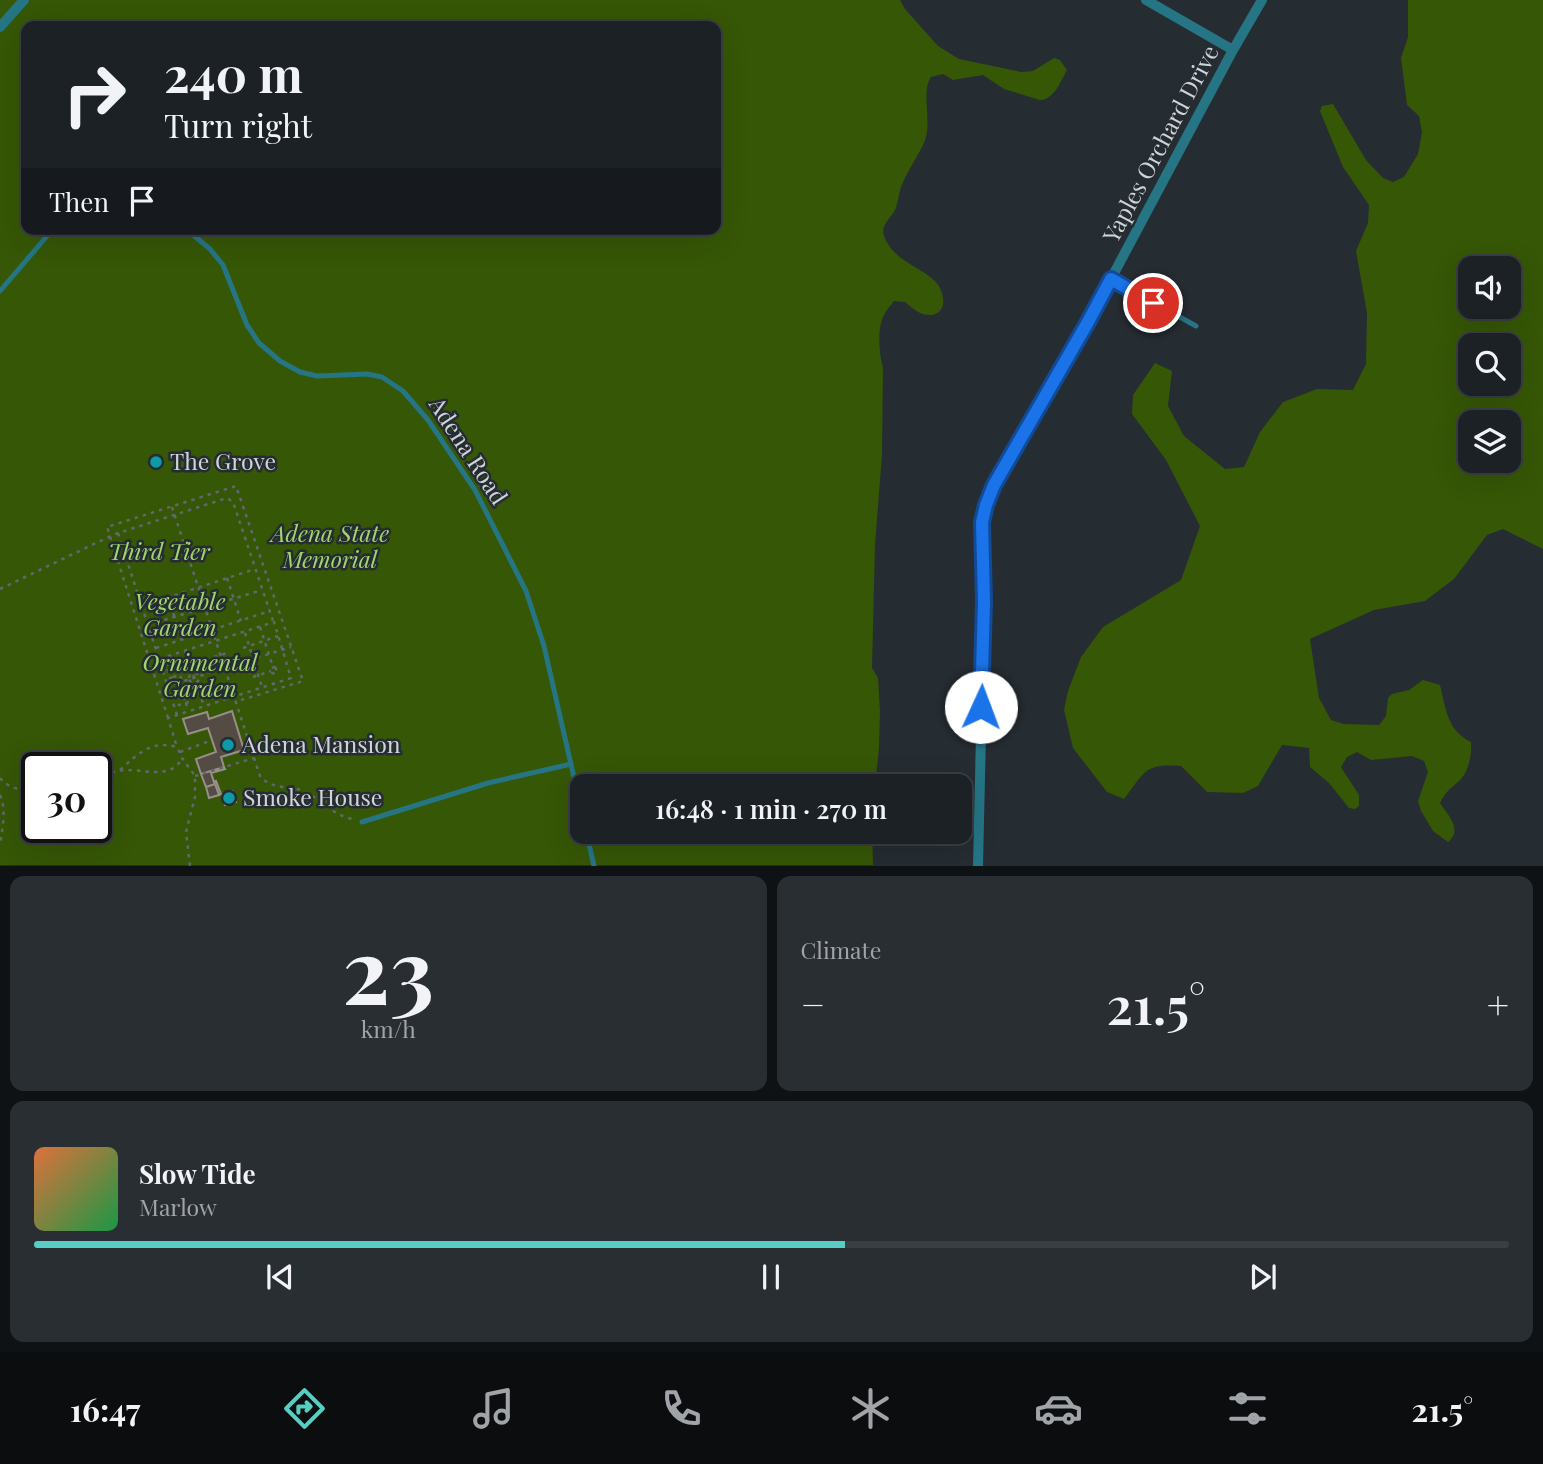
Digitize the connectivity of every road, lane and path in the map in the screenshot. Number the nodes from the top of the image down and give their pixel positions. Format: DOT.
graph roads {
  1 [pos="24,0"];
  2 [pos="1146,0"];
  3 [pos="1262,0"];
  4 [pos="0,27"];
  5 [pos="1233,50"];
  6 [pos="47,235"];
  7 [pos="193,235"];
  8 [pos="1111,279"];
  9 [pos="0,292"];
  10 [pos="1196,326"];
  11 [pos="172,506"];
  12 [pos="174,515"];
  13 [pos="118,533"];
  14 [pos="110,536"];
  15 [pos="255,569"];
  16 [pos="227,578"];
  17 [pos="198,587"];
  18 [pos="0,589"];
  19 [pos="262,589"];
  20 [pos="168,597"];
  21 [pos="233,598"];
  22 [pos="142,606"];
  23 [pos="204,607"];
  24 [pos="270,611"];
  25 [pos="174,617"];
  26 [pos="241,621"];
  27 [pos="274,622"];
  28 [pos="148,625"];
  29 [pos="260,627"];
  30 [pos="212,630"];
  31 [pos="245,632"];
  32 [pos="278,636"];
  33 [pos="182,640"];
  34 [pos="215,641"];
  35 [pos="264,641"];
  36 [pos="249,646"];
  37 [pos="291,647"];
  38 [pos="243,648"];
  39 [pos="156,649"];
  40 [pos="282,650"];
  41 [pos="186,651"];
  42 [pos="227,653"];
  43 [pos="269,654"];
  44 [pos="220,655"];
  45 [pos="170,656"];
  46 [pos="214,657"];
  47 [pos="253,659"];
  48 [pos="159,660"];
  49 [pos="224,668"];
  50 [pos="175,671"];
  51 [pos="273,671"];
  52 [pos="259,676"];
  53 [pos="194,677"];
  54 [pos="253,677"];
  55 [pos="182,682"];
  56 [pos="196,682"];
  57 [pos="278,682"];
  58 [pos="234,683"];
  59 [pos="176,684"];
  60 [pos="229,685"];
  61 [pos="168,686"];
  62 [pos="223,687"];
  63 [pos="262,687"];
  64 [pos="280,688"];
  65 [pos="182,695"];
  66 [pos="233,696"];
  67 [pos="235,702"];
  68 [pos="204,706"];
  69 [pos="188,711"];
  70 [pos="177,715"];
  71 [pos="168,718"];
  72 [pos="212,740"];
  73 [pos="177,747"];
  74 [pos="180,752"];
  75 [pos="182,758"];
  76 [pos="254,758"];
  77 [pos="571,764"];
  78 [pos="120,770"];
  79 [pos="112,773"];
  80 [pos="573,774"];
  81 [pos="195,776"];
  82 [pos="0,778"];
  83 [pos="21,790"];
  84 [pos="0,795"];
  85 [pos="362,822"];
  86 [pos="589,844"];
  87 [pos="0,845"];
  88 [pos="190,866"];
  89 [pos="594,866"];
  90 [pos="978,866"];
  1 -- 4 [label="street"];
  2 -- 5 [label="street"];
  3 -- 5 [label="street, Yaples Orchard Drive"];
  5 -- 8 [label="street, Yaples Orchard Drive"];
  6 -- 9 [label="lane"];
  7 -- 77 [label="lane, Adena Road"];
  8 -- 10 [label="lane"];
  8 -- 90 [label="street, Yaples Orchard Drive"];
  11 -- 12 [label="path"];
  11 -- 14 [label="path"];
  11 -- 37 [label="path"];
  12 -- 13 [label="path"];
  12 -- 15 [label="path"];
  12 -- 17 [label="path"];
  13 -- 14 [label="path"];
  13 -- 22 [label="path"];
  14 -- 18 [label="path"];
  14 -- 71 [label="path"];
  15 -- 16 [label="path"];
  15 -- 19 [label="path"];
  16 -- 17 [label="path"];
  16 -- 21 [label="path"];
  17 -- 20 [label="path"];
  17 -- 23 [label="path"];
  19 -- 21 [label="path"];
  19 -- 24 [label="path"];
  20 -- 22 [label="path"];
  20 -- 25 [label="path"];
  21 -- 23 [label="path"];
  21 -- 26 [label="path"];
  22 -- 28 [label="path"];
  23 -- 25 [label="path"];
  23 -- 30 [label="path"];
  24 -- 26 [label="path"];
  24 -- 27 [label="path"];
  25 -- 28 [label="path"];
  25 -- 33 [label="path"];
  26 -- 30 [label="path"];
  27 -- 29 [label="path"];
  27 -- 32 [label="path"];
  28 -- 39 [label="path"];
  29 -- 31 [label="path"];
  29 -- 35 [label="path"];
  30 -- 33 [label="path"];
  30 -- 34 [label="path"];
  31 -- 34 [label="path"];
  31 -- 36 [label="path"];
  32 -- 35 [label="path"];
  32 -- 40 [label="path"];
  33 -- 39 [label="path"];
  34 -- 41 [label="path"];
  34 -- 44 [label="path"];
  35 -- 36 [label="path"];
  35 -- 43 [label="path"];
  36 -- 38 [label="path"];
  36 -- 47 [label="path"];
  37 -- 40 [label="path"];
  37 -- 64 [label="path"];
  39 -- 48 [label="path"];
  40 -- 43 [label="path"];
  40 -- 57 [label="path"];
  41 -- 45 [label="path"];
  41 -- 53 [label="path"];
  42 -- 44 [label="path"];
  43 -- 47 [label="path"];
  43 -- 51 [label="path"];
  44 -- 46 [label="path"];
  44 -- 49 [label="path"];
  45 -- 48 [label="path"];
  45 -- 50 [label="path"];
  47 -- 49 [label="path"];
  47 -- 52 [label="path"];
  48 -- 61 [label="path"];
  49 -- 53 [label="path"];
  49 -- 60 [label="path"];
  50 -- 55 [label="path"];
  50 -- 59 [label="path"];
  51 -- 52 [label="path"];
  51 -- 57 [label="path"];
  52 -- 54 [label="path"];
  52 -- 63 [label="path"];
  53 -- 55 [label="path"];
  53 -- 56 [label="path"];
  53 -- 56 [label="path"];
  55 -- 59 [label="path"];
  55 -- 65 [label="path"];
  56 -- 68 [label="path"];
  57 -- 63 [label="path"];
  57 -- 64 [label="path"];
  58 -- 60 [label="path"];
  59 -- 61 [label="path"];
  59 -- 65 [label="path"];
  60 -- 62 [label="path"];
  60 -- 66 [label="path"];
  61 -- 70 [label="path"];
  63 -- 66 [label="path"];
  64 -- 67 [label="path"];
  65 -- 69 [label="path"];
  66 -- 67 [label="path"];
  66 -- 68 [label="path"];
  67 -- 76 [label="path"];
  68 -- 69 [label="path"];
  69 -- 70 [label="path"];
  70 -- 71 [label="path"];
  71 -- 73 [label="path"];
  72 -- 74 [label="path"];
  73 -- 74 [label="path"];
  73 -- 78 [label="path"];
  74 -- 75 [label="path"];
  75 -- 78 [label="path"];
  75 -- 81 [label="path"];
  76 -- 81 [label="path"];
  76 -- 85 [label="path"];
  77 -- 80 [label="lane, Adena Road"];
  77 -- 85 [label="lane"];
  78 -- 79 [label="path"];
  81 -- 88 [label="path"];
  82 -- 83 [label="path"];
  84 -- 87 [label="path"];
  86 -- 89 [label="lane"];
}
